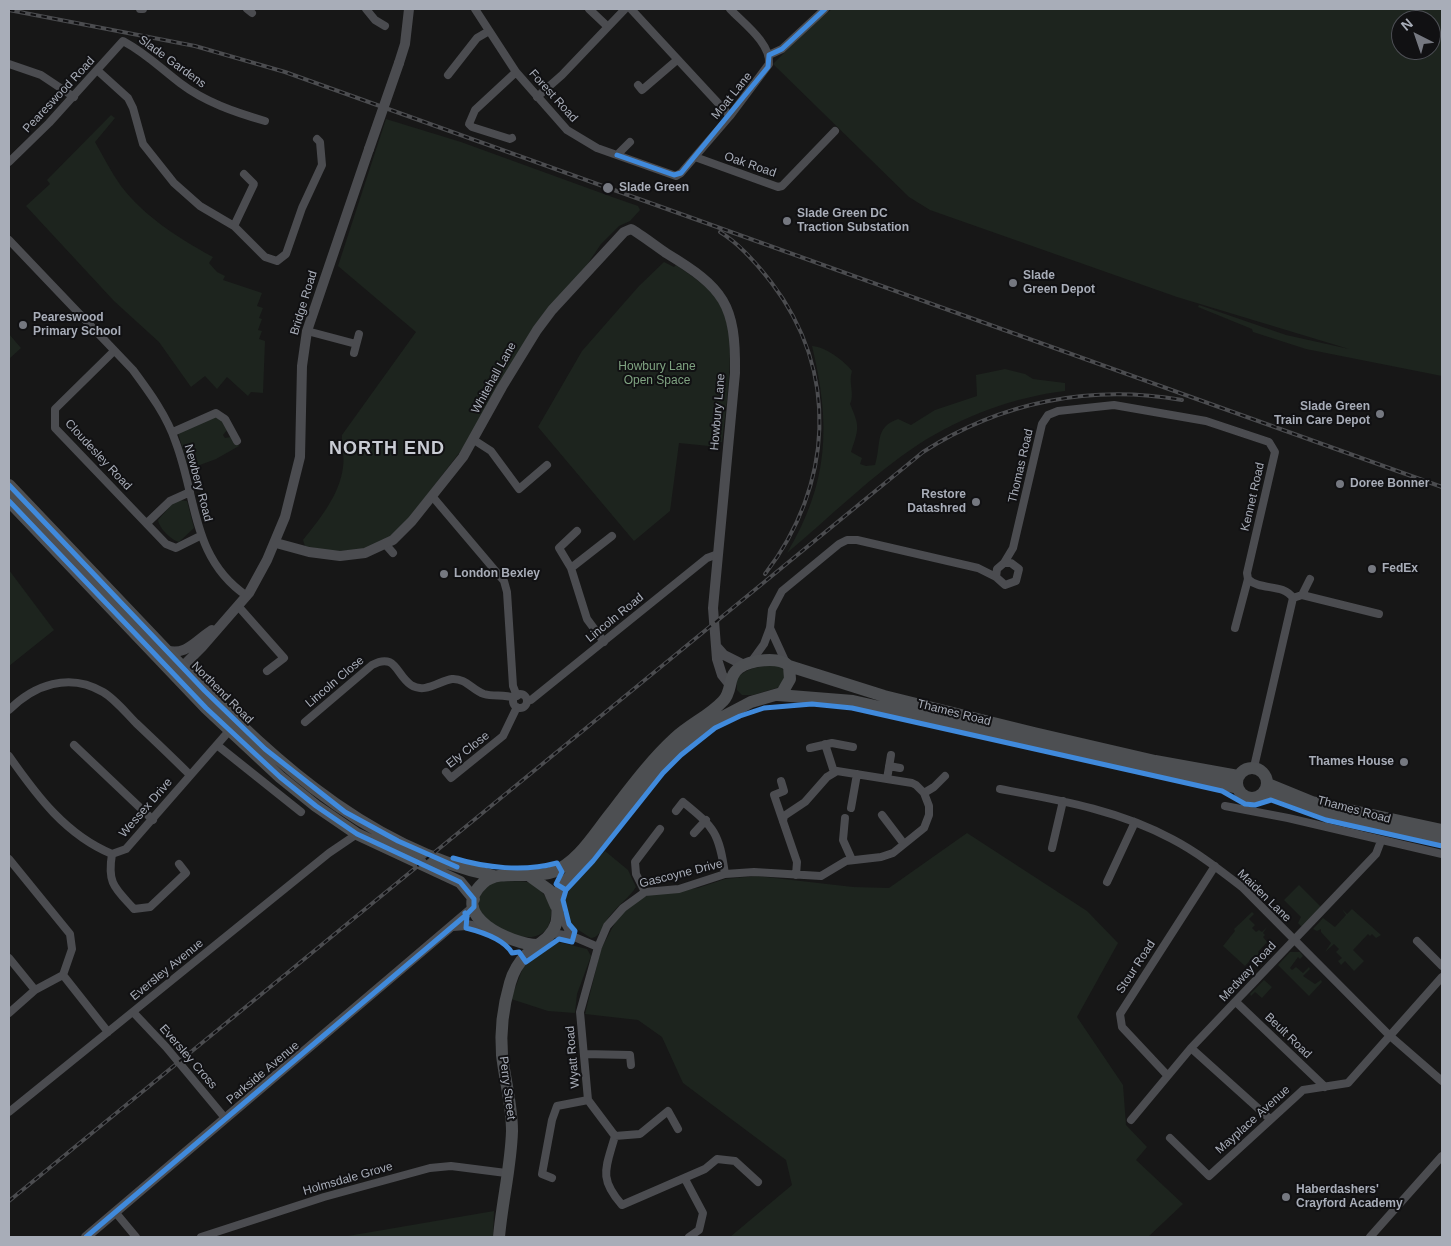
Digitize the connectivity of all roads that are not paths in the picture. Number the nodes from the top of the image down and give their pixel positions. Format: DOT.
graph roads {
  1 [pos="366,9"];
  2 [pos="409,9"];
  3 [pos="475,9"];
  4 [pos="589,9"];
  5 [pos="625,9"];
  6 [pos="631,9"];
  7 [pos="730,9"];
  8 [pos="825,9"];
  9 [pos="385,26"];
  10 [pos="607,26"];
  11 [pos="489,31"];
  12 [pos="123,41"];
  13 [pos="769,55"];
  14 [pos="677,60"];
  15 [pos="9,64"];
  16 [pos="97,70"];
  17 [pos="516,72"];
  18 [pos="448,75"];
  19 [pos="642,90"];
  20 [pos="74,96"];
  21 [pos="537,97"];
  22 [pos="730,116"];
  23 [pos="265,121"];
  24 [pos="835,131"];
  25 [pos="512,138"];
  26 [pos="317,139"];
  27 [pos="630,142"];
  28 [pos="617,155"];
  29 [pos="695,157"];
  30 [pos="9,162"];
  31 [pos="244,174"];
  32 [pos="674,175"];
  33 [pos="234,226"];
  34 [pos="631,229"];
  35 [pos="9,240"];
  36 [pos="307,331"];
  37 [pos="359,334"];
  38 [pos="356,344"];
  39 [pos="114,351"];
  40 [pos="354,353"];
  41 [pos="1220,426"];
  42 [pos="172,432"];
  43 [pos="237,440"];
  44 [pos="474,440"];
  45 [pos="547,465"];
  46 [pos="9,485"];
  47 [pos="190,492"];
  48 [pos="432,496"];
  49 [pos="9,501"];
  50 [pos="146,523"];
  51 [pos="577,531"];
  52 [pos="200,536"];
  53 [pos="612,536"];
  54 [pos="276,543"];
  55 [pos="386,545"];
  56 [pos="1013,548"];
  57 [pos="393,553"];
  58 [pos="718,554"];
  59 [pos="1001,564"];
  60 [pos="1016,566"];
  61 [pos="571,568"];
  62 [pos="978,568"];
  63 [pos="996,577"];
  64 [pos="1248,579"];
  65 [pos="1310,579"];
  66 [pos="1302,595"];
  67 [pos="246,596"];
  68 [pos="1294,598"];
  69 [pos="238,606"];
  70 [pos="1380,614"];
  71 [pos="219,626"];
  72 [pos="770,628"];
  73 [pos="1235,628"];
  74 [pos="604,642"];
  75 [pos="716,646"];
  76 [pos="166,650"];
  77 [pos="747,664"];
  78 [pos="788,665"];
  79 [pos="176,669"];
  80 [pos="267,671"];
  81 [pos="730,687"];
  82 [pos="778,696"];
  83 [pos="515,697"];
  84 [pos="526,700"];
  85 [pos="751,702"];
  86 [pos="517,707"];
  87 [pos="9,710"];
  88 [pos="305,722"];
  89 [pos="229,731"];
  90 [pos="825,744"];
  91 [pos="74,745"];
  92 [pos="217,745"];
  93 [pos="853,747"];
  94 [pos="810,748"];
  95 [pos="891,755"];
  96 [pos="9,756"];
  97 [pos="889,766"];
  98 [pos="900,768"];
  99 [pos="1254,768"];
  100 [pos="446,772"];
  101 [pos="834,772"];
  102 [pos="189,774"];
  103 [pos="857,774"];
  104 [pos="945,776"];
  105 [pos="887,778"];
  106 [pos="781,781"];
  107 [pos="1238,782"];
  108 [pos="1000,789"];
  109 [pos="1265,789"];
  110 [pos="924,793"];
  111 [pos="1063,801"];
  112 [pos="1225,806"];
  113 [pos="851,808"];
  114 [pos="676,811"];
  115 [pos="301,812"];
  116 [pos="882,815"];
  117 [pos="845,818"];
  118 [pos="153,820"];
  119 [pos="706,820"];
  120 [pos="783,821"];
  121 [pos="1135,822"];
  122 [pos="660,829"];
  123 [pos="352,830"];
  124 [pos="1442,830"];
  125 [pos="694,833"];
  126 [pos="1381,840"];
  127 [pos="1442,840"];
  128 [pos="904,844"];
  129 [pos="340,845"];
  130 [pos="1052,848"];
  131 [pos="112,854"];
  132 [pos="1442,854"];
  133 [pos="9,859"];
  134 [pos="852,860"];
  135 [pos="179,864"];
  136 [pos="1215,866"];
  137 [pos="725,874"];
  138 [pos="796,875"];
  139 [pos="494,876"];
  140 [pos="531,877"];
  141 [pos="1107,882"];
  142 [pos="644,892"];
  143 [pos="474,903"];
  144 [pos="557,909"];
  145 [pos="453,926"];
  146 [pos="489,929"];
  147 [pos="551,933"];
  148 [pos="501,935"];
  149 [pos="572,936"];
  150 [pos="1293,941"];
  151 [pos="1416,941"];
  152 [pos="538,945"];
  153 [pos="598,947"];
  154 [pos="9,958"];
  155 [pos="1442,966"];
  156 [pos="515,970"];
  157 [pos="64,975"];
  158 [pos="1442,977"];
  159 [pos="35,990"];
  160 [pos="1236,1002"];
  161 [pos="133,1012"];
  162 [pos="9,1013"];
  163 [pos="108,1032"];
  164 [pos="1389,1036"];
  165 [pos="1191,1048"];
  166 [pos="584,1054"];
  167 [pos="630,1064"];
  168 [pos="1168,1075"];
  169 [pos="1442,1081"];
  170 [pos="1325,1087"];
  171 [pos="588,1100"];
  172 [pos="9,1112"];
  173 [pos="225,1118"];
  174 [pos="1270,1118"];
  175 [pos="1131,1120"];
  176 [pos="678,1130"];
  177 [pos="615,1136"];
  178 [pos="1170,1138"];
  179 [pos="1442,1156"];
  180 [pos="506,1173"];
  181 [pos="552,1178"];
  182 [pos="685,1179"];
  183 [pos="758,1182"];
  184 [pos="116,1213"];
  185 [pos="86,1237"];
  186 [pos="136,1237"];
  187 [pos="200,1237"];
  188 [pos="500,1237"];
  189 [pos="689,1237"];
  190 [pos="1370,1237"];
  1 -- 9 [label="street"];
  2 -- 36 [label="street, Bridge Road, bridge"];
  3 -- 11 [label="street, Forest Road"];
  4 -- 10 [label="street"];
  5 -- 10 [label="street"];
  6 -- 14 [label="street"];
  7 -- 13 [label="street"];
  8 -- 13 [label="street"];
  10 -- 21 [label="street"];
  11 -- 17 [label="street, Forest Road"];
  11 -- 18 [label="street"];
  12 -- 16 [label="street, Peareswood Road"];
  12 -- 23 [label="street, Slade Gardens"];
  13 -- 22 [label="street, Moat Lane"];
  14 -- 19 [label="street"];
  14 -- 22 [label="street"];
  15 -- 20 [label="street"];
  16 -- 20 [label="street, Peareswood Road"];
  16 -- 33 [label="street"];
  17 -- 21 [label="street, Forest Road"];
  17 -- 25 [label="street"];
  20 -- 30 [label="street, Peareswood Road"];
  21 -- 28 [label="street, Forest Road"];
  22 -- 29 [label="street, Moat Lane"];
  24 -- 29 [label="street, Oak Road"];
  26 -- 33 [label="street"];
  27 -- 28 [label="street"];
  28 -- 32 [label="street, Forest Road"];
  29 -- 32 [label="street, Moat Lane"];
  31 -- 33 [label="street"];
  34 -- 44 [label="street, Whitehall Lane"];
  34 -- 58 [label="street, Howbury Lane"];
  35 -- 39 [label="street, Newbery Road"];
  36 -- 38 [label="street"];
  36 -- 54 [label="street, Bridge Road"];
  37 -- 38 [label="street"];
  38 -- 40 [label="street"];
  39 -- 42 [label="street, Newbery Road"];
  39 -- 50 [label="street, Cloudesley Road"];
  41 -- 56 [label="street, Thomas Road"];
  41 -- 64 [label="street, Kennet Road"];
  42 -- 43 [label="street"];
  42 -- 47 [label="street, Newbery Road"];
  44 -- 45 [label="street"];
  44 -- 48 [label="street, Whitehall Lane"];
  46 -- 76 [label="main road, Northend Road"];
  47 -- 50 [label="street"];
  47 -- 52 [label="street, Newbery Road"];
  48 -- 55 [label="street, Whitehall Lane"];
  48 -- 83 [label="street"];
  49 -- 79 [label="main road, Northend Road"];
  50 -- 52 [label="street, Cloudesley Road"];
  51 -- 61 [label="street"];
  52 -- 67 [label="street, Newbery Road"];
  53 -- 61 [label="street"];
  54 -- 55 [label="street, Whitehall Lane"];
  54 -- 67 [label="street, Bridge Road"];
  55 -- 57 [label="street"];
  56 -- 59 [label="street, Thomas Road"];
  56 -- 60 [label="street, Thomas Road"];
  58 -- 74 [label="street, Lincoln Road"];
  58 -- 75 [label="street, Howbury Lane"];
  59 -- 60 [label="street"];
  59 -- 62 [label="street"];
  59 -- 63 [label="street, Thomas Road"];
  60 -- 63 [label="street"];
  61 -- 74 [label="street"];
  62 -- 63 [label="street"];
  62 -- 72 [label="street"];
  64 -- 68 [label="street"];
  64 -- 73 [label="street, Kennet Road"];
  65 -- 66 [label="street"];
  66 -- 68 [label="street"];
  66 -- 70 [label="street"];
  67 -- 69 [label="street, Bridge Road"];
  68 -- 99 [label="street"];
  69 -- 71 [label="street, Bridge Road"];
  69 -- 80 [label="street"];
  71 -- 76 [label="street, Bridge Road"];
  71 -- 79 [label="street, Bridge Road"];
  72 -- 77 [label="street"];
  72 -- 78 [label="street"];
  74 -- 84 [label="street, Lincoln Road"];
  75 -- 77 [label="street"];
  75 -- 81 [label="street, Howbury Lane"];
  76 -- 79 [label="main road, Northend Road"];
  77 -- 78 [label="main road, Thames Road"];
  77 -- 81 [label="main road"];
  78 -- 82 [label="main road"];
  78 -- 107 [label="main road, Thames Road"];
  79 -- 89 [label="main road, Northend Road"];
  79 -- 139 [label="main road, Northend Road"];
  81 -- 85 [label="main road"];
  81 -- 140 [label="main road"];
  82 -- 85 [label="main road, Thames Road"];
  82 -- 107 [label="main road, Thames Road"];
  83 -- 84 [label="street"];
  83 -- 86 [label="street"];
  83 -- 88 [label="street, Lincoln Close"];
  84 -- 86 [label="street, Lincoln Road"];
  85 -- 144 [label="main road, Thames Road"];
  86 -- 100 [label="street, Ely Close"];
  87 -- 102 [label="street, Wessex Drive"];
  89 -- 92 [label="street, Wessex Drive"];
  89 -- 123 [label="main road, Northend Road"];
  90 -- 93 [label="street"];
  90 -- 94 [label="street"];
  90 -- 101 [label="street"];
  91 -- 118 [label="street"];
  92 -- 102 [label="street, Wessex Drive"];
  92 -- 115 [label="street"];
  95 -- 97 [label="street"];
  96 -- 131 [label="street"];
  97 -- 98 [label="street"];
  97 -- 105 [label="street"];
  99 -- 107 [label="main road"];
  99 -- 109 [label="main road, Thames Road"];
  101 -- 103 [label="street"];
  101 -- 120 [label="street"];
  102 -- 118 [label="street, Wessex Drive"];
  103 -- 105 [label="street"];
  103 -- 113 [label="street"];
  104 -- 110 [label="street"];
  105 -- 110 [label="street"];
  106 -- 120 [label="street"];
  107 -- 109 [label="main road, Thames Road"];
  108 -- 111 [label="street, Maiden Lane"];
  109 -- 124 [label="main road, Thames Road"];
  109 -- 127 [label="main road, Thames Road"];
  110 -- 128 [label="street, Gascoyne Drive"];
  111 -- 121 [label="street, Maiden Lane"];
  111 -- 130 [label="street"];
  112 -- 126 [label="street, Thames Road"];
  114 -- 119 [label="street"];
  116 -- 128 [label="street"];
  117 -- 134 [label="street"];
  118 -- 131 [label="street, Wessex Drive"];
  119 -- 125 [label="street"];
  119 -- 137 [label="street"];
  120 -- 138 [label="street"];
  121 -- 136 [label="street, Maiden Lane"];
  121 -- 141 [label="street"];
  122 -- 142 [label="street"];
  123 -- 129 [label="street, Eversley Avenue"];
  123 -- 129 [label="street, Eversley Avenue"];
  123 -- 143 [label="main road, Northend Road"];
  126 -- 132 [label="street, Thames Road"];
  126 -- 150 [label="street, Medway Road"];
  128 -- 134 [label="street, Gascoyne Drive"];
  129 -- 161 [label="street, Eversley Avenue"];
  131 -- 135 [label="street"];
  133 -- 157 [label="street"];
  134 -- 138 [label="street, Gascoyne Drive"];
  136 -- 150 [label="street, Maiden Lane"];
  136 -- 168 [label="street, Stour Road"];
  137 -- 138 [label="street, Gascoyne Drive"];
  137 -- 142 [label="street, Gascoyne Drive"];
  139 -- 140 [label="main road"];
  139 -- 143 [label="main road"];
  140 -- 144 [label="main road"];
  142 -- 153 [label="street, Gascoyne Drive"];
  143 -- 145 [label="street, Parkside Avenue"];
  143 -- 146 [label="main road"];
  144 -- 147 [label="main road, Thames Road"];
  144 -- 149 [label="street"];
  145 -- 146 [label="street"];
  145 -- 173 [label="street, Parkside Avenue"];
  146 -- 148 [label="main road"];
  147 -- 149 [label="street"];
  147 -- 152 [label="main road, Thames Road"];
  148 -- 152 [label="main road"];
  148 -- 156 [label="main road, Perry Street"];
  149 -- 153 [label="street"];
  150 -- 160 [label="street, Medway Road"];
  150 -- 164 [label="street, Maiden Lane"];
  151 -- 155 [label="street"];
  152 -- 156 [label="main road, Perry Street"];
  153 -- 166 [label="street, Wyatt Road"];
  154 -- 159 [label="street"];
  156 -- 180 [label="main road, Perry Street"];
  157 -- 159 [label="street"];
  157 -- 163 [label="street"];
  158 -- 164 [label="street, Mayplace Avenue"];
  159 -- 162 [label="street"];
  160 -- 165 [label="street, Medway Road"];
  160 -- 170 [label="street, Beult Road"];
  161 -- 163 [label="street, Eversley Avenue"];
  161 -- 173 [label="street, Eversley Cross"];
  163 -- 172 [label="street, Eversley Avenue"];
  164 -- 169 [label="street, Maiden Lane"];
  164 -- 170 [label="street, Mayplace Avenue"];
  165 -- 168 [label="street, Medway Road"];
  165 -- 174 [label="street"];
  166 -- 167 [label="street"];
  166 -- 171 [label="street, Wyatt Road"];
  168 -- 175 [label="street, Medway Road"];
  170 -- 174 [label="street, Mayplace Avenue"];
  171 -- 177 [label="street, Wyatt Road"];
  171 -- 181 [label="street"];
  173 -- 184 [label="street, Parkside Avenue"];
  174 -- 178 [label="street, Mayplace Avenue"];
  176 -- 177 [label="street"];
  177 -- 182 [label="street"];
  179 -- 190 [label="street"];
  180 -- 187 [label="street, Holmsdale Grove"];
  180 -- 188 [label="main road, Perry Street"];
  182 -- 183 [label="street"];
  182 -- 189 [label="street"];
  184 -- 185 [label="street, Parkside Avenue"];
  184 -- 186 [label="street"];
}
